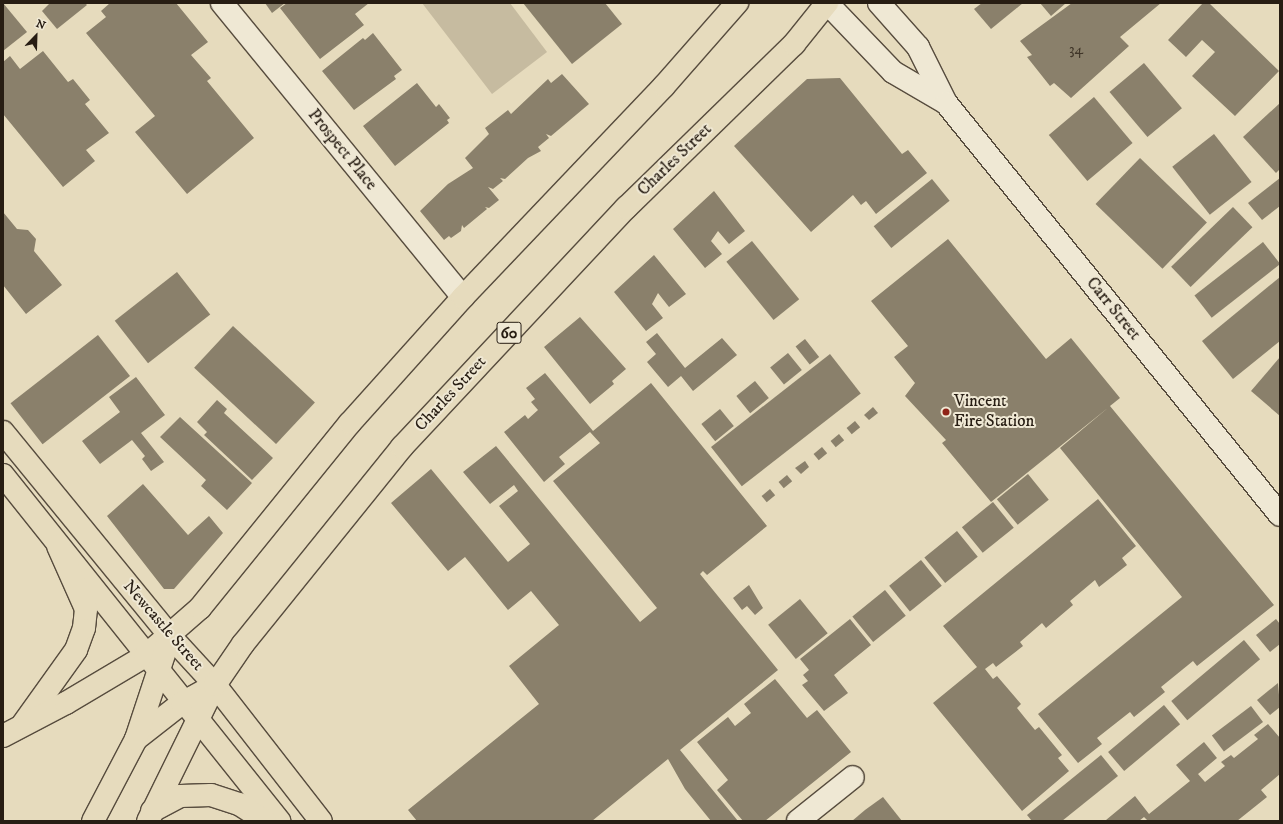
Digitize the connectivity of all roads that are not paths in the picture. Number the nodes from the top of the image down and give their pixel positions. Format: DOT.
graph roads {
  1 [pos="222,3"];
  2 [pos="737,3"];
  3 [pos="827,3"];
  4 [pos="879,3"];
  5 [pos="946,103"];
  6 [pos="463,297"];
  7 [pos="3,432"];
  8 [pos="3,475"];
  9 [pos="1280,515"];
  10 [pos="58,546"];
  11 [pos="170,636"];
  12 [pos="145,656"];
  13 [pos="159,674"];
  14 [pos="215,685"];
  15 [pos="182,703"];
  16 [pos="199,722"];
  17 [pos="11,732"];
  18 [pos="136,739"];
  19 [pos="852,777"];
  20 [pos="150,816"];
  21 [pos="92,821"];
  22 [pos="265,821"];
  23 [pos="279,821"];
  24 [pos="321,821"];
  25 [pos="798,821"];
  1 -- 6 [label="street, Prospect Place"];
  2 -- 6 [label="main road"];
  3 -- 5 [label="street, Carr Street"];
  3 -- 14 [label="main road, Charles Street / 60"];
  4 -- 5 [label="street, Carr Street"];
  5 -- 9 [label="street, Carr Street"];
  6 -- 11 [label="main road"];
  7 -- 11 [label="main road, Newcastle Street"];
  8 -- 10 [label="main road, Newcastle Street"];
  10 -- 12 [label="main road, Newcastle Street"];
  10 -- 17 [label="main road"];
  11 -- 12 [label="main road"];
  11 -- 13 [label="main road"];
  11 -- 14 [label="main road, Newcastle Street"];
  12 -- 13 [label="main road, Newcastle Street"];
  12 -- 17 [label="main road"];
  13 -- 15 [label="main road, Newcastle Street"];
  13 -- 18 [label="main road"];
  14 -- 15 [label="main road"];
  14 -- 16 [label="main road, Charles Street"];
  14 -- 24 [label="main road, Newcastle Street"];
  15 -- 16 [label="main road, Newcastle Street"];
  15 -- 18 [label="main road"];
  16 -- 20 [label="main road, Charles Street"];
  16 -- 23 [label="main road, Newcastle Street"];
  18 -- 21 [label="main road"];
  19 -- 25 [label="street"];
  20 -- 22 [label="main road"];
}
